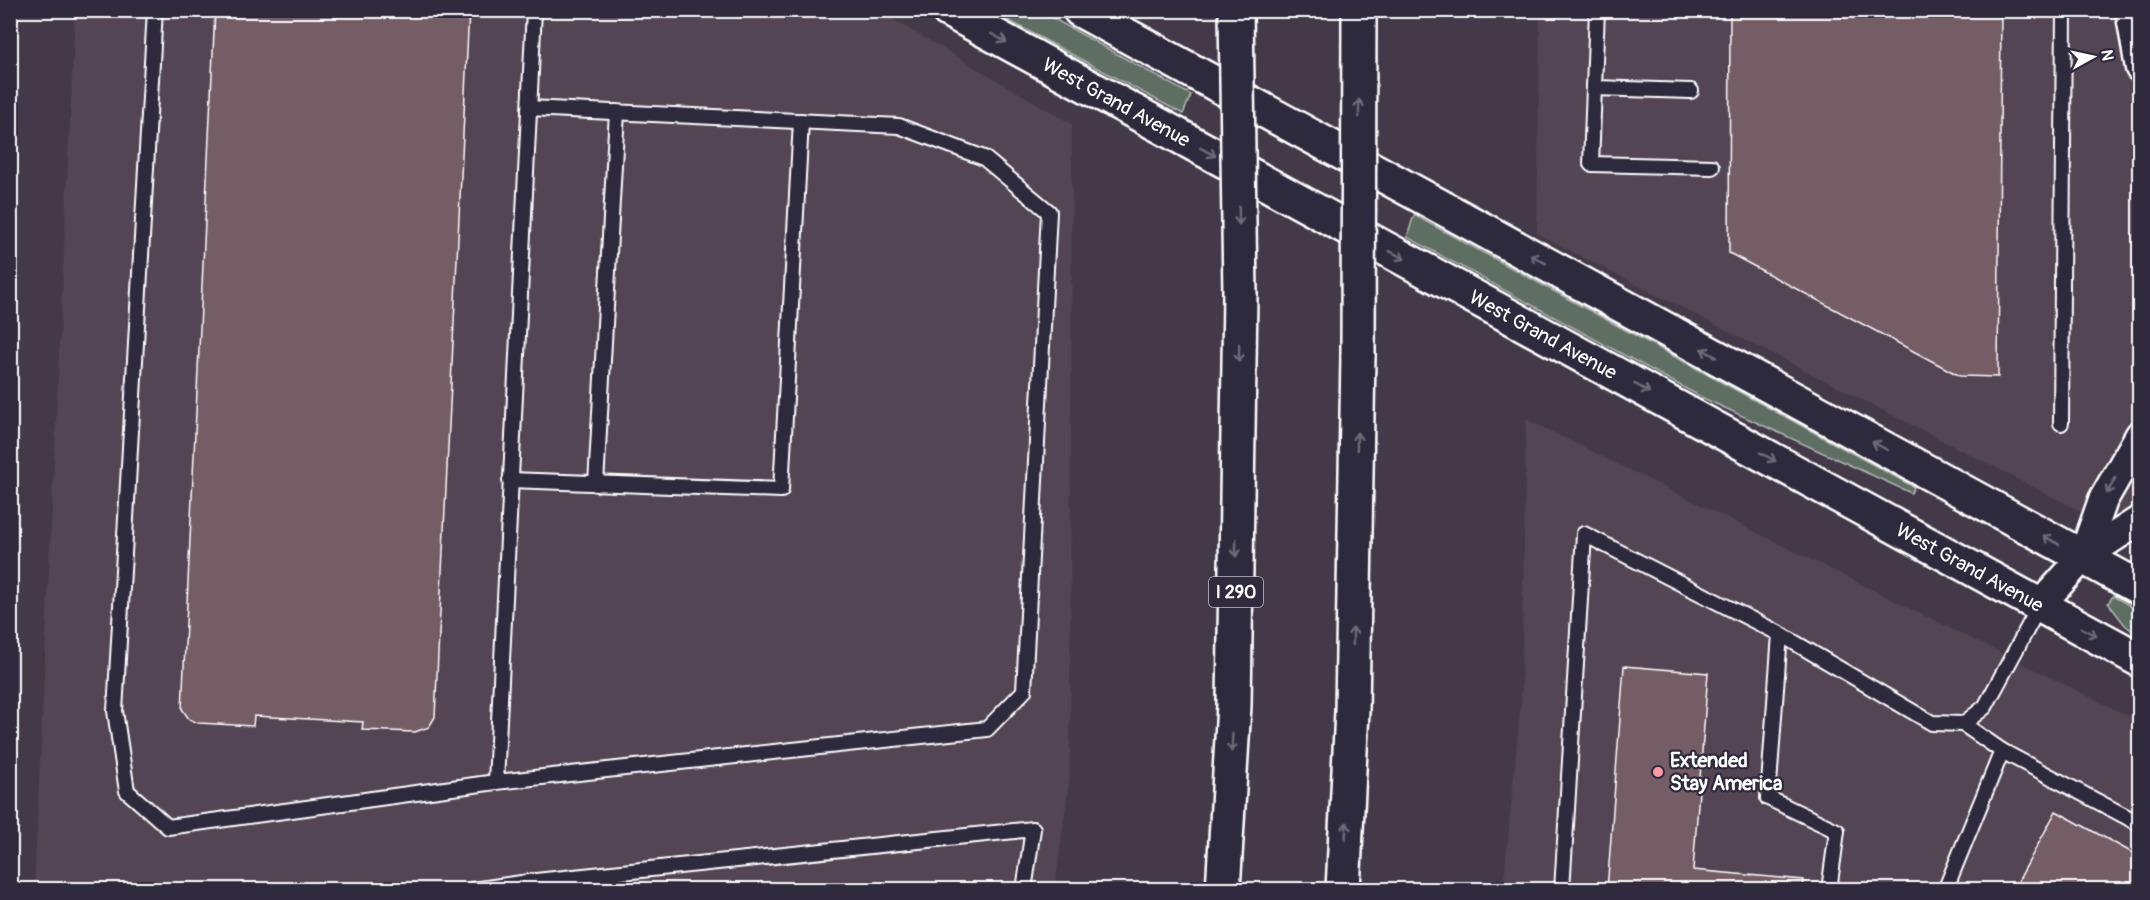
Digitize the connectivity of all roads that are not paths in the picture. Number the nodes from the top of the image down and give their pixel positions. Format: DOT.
graph roads {
  1 [pos="155,10"];
  2 [pos="534,10"];
  3 [pos="948,10"];
  4 [pos="1080,10"];
  5 [pos="1236,10"];
  6 [pos="1359,10"];
  7 [pos="1597,10"];
  8 [pos="2064,10"];
  9 [pos="2130,10"];
  10 [pos="2139,68"];
  11 [pos="1594,88"];
  12 [pos="1691,91"];
  13 [pos="529,108"];
  14 [pos="617,112"];
  15 [pos="801,121"];
  16 [pos="1712,167"];
  17 [pos="2061,423"];
  18 [pos="2139,435"];
  19 [pos="510,480"];
  20 [pos="596,484"];
  21 [pos="2139,520"];
  22 [pos="2083,557"];
  23 [pos="2139,588"];
  24 [pos="2040,605"];
  25 [pos="1780,634"];
  26 [pos="2139,660"];
  27 [pos="1963,724"];
  28 [pos="2002,751"];
  29 [pos="496,782"];
  30 [pos="2139,824"];
  31 [pos="535,885"];
  32 [pos="472,890"];
  33 [pos="1024,890"];
  34 [pos="1223,890"];
  35 [pos="1343,890"];
  36 [pos="1562,890"];
  37 [pos="1829,890"];
  38 [pos="1948,890"];
  1 -- 29 [label="lane"];
  2 -- 13 [label="lane"];
  3 -- 24 [label="main road, West Grand Avenue, one-way"];
  22 -- 4 [label="main road, one-way"];
  5 -- 34 [label="main road, I 290, one-way, bridge"];
  35 -- 6 [label="main road, one-way, bridge"];
  7 -- 11 [label="lane"];
  8 -- 17 [label="lane"];
  9 -- 10 [label="street"];
  11 -- 12 [label="lane"];
  11 -- 16 [label="lane"];
  13 -- 14 [label="lane"];
  13 -- 19 [label="lane"];
  14 -- 15 [label="lane"];
  14 -- 20 [label="lane"];
  15 -- 20 [label="lane"];
  15 -- 29 [label="lane"];
  18 -- 22 [label="street, one-way"];
  19 -- 20 [label="lane"];
  19 -- 29 [label="lane"];
  21 -- 22 [label="street"];
  22 -- 23 [label="main road"];
  22 -- 24 [label="street"];
  24 -- 26 [label="main road, West Grand Avenue, one-way"];
  24 -- 27 [label="lane"];
  25 -- 27 [label="lane"];
  25 -- 36 [label="lane"];
  25 -- 37 [label="lane"];
  27 -- 28 [label="lane"];
  28 -- 30 [label="lane"];
  28 -- 38 [label="lane"];
  31 -- 32 [label="lane"];
  31 -- 33 [label="lane"];
}
